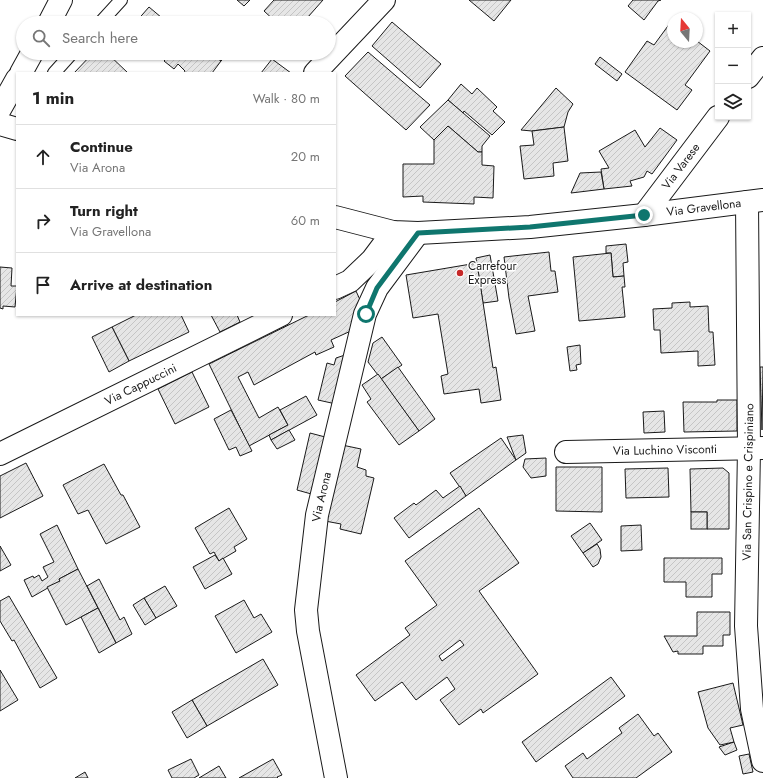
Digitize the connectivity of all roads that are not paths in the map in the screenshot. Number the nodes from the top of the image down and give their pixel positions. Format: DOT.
graph roads {
  1 [pos="61,0"];
  2 [pos="121,0"];
  3 [pos="384,0"];
  4 [pos="53,16"];
  5 [pos="106,16"];
  6 [pos="336,51"];
  7 [pos="763,58"];
  8 [pos="28,60"];
  9 [pos="66,60"];
  10 [pos="327,60"];
  11 [pos="21,72"];
  12 [pos="55,72"];
  13 [pos="316,72"];
  14 [pos="751,73"];
  15 [pos="16,81"];
  16 [pos="0,109"];
  17 [pos="716,120"];
  18 [pos="0,124"];
  19 [pos="16,129"];
  20 [pos="755,201"];
  21 [pos="644,215"];
  22 [pos="336,217"];
  23 [pos="393,232"];
  24 [pos="418,233"];
  25 [pos="336,288"];
  26 [pos="279,316"];
  27 [pos="756,448"];
  28 [pos="566,452"];
  29 [pos="0,454"];
  30 [pos="754,626"];
  31 [pos="763,761"];
  32 [pos="336,778"];
  1 -- 4 [label="street"];
  2 -- 5 [label="lane"];
  3 -- 6 [label="street"];
  7 -- 14 [label="street"];
  8 -- 11 [label="street"];
  9 -- 12 [label="lane"];
  10 -- 13 [label="street"];
  15 -- 16 [label="street"];
  17 -- 21 [label="street, Via Varese"];
  18 -- 19 [label="street"];
  20 -- 21 [label="street, Via Gravellona"];
  20 -- 27 [label="street, Via San Crispino e Crispiniano"];
  21 -- 24 [label="street, Via Gravellona"];
  22 -- 23 [label="street, Via Gravellona"];
  23 -- 24 [label="street, Via Gravellona"];
  23 -- 25 [label="street"];
  24 -- 32 [label="street, Via Arona"];
  26 -- 29 [label="street, Via Cappuccini"];
  27 -- 28 [label="street, Via Luchino Visconti"];
  27 -- 30 [label="street, Via San Crispino e Crispiniano"];
  30 -- 31 [label="street, Via San Crispino e Crispiniano"];
}
